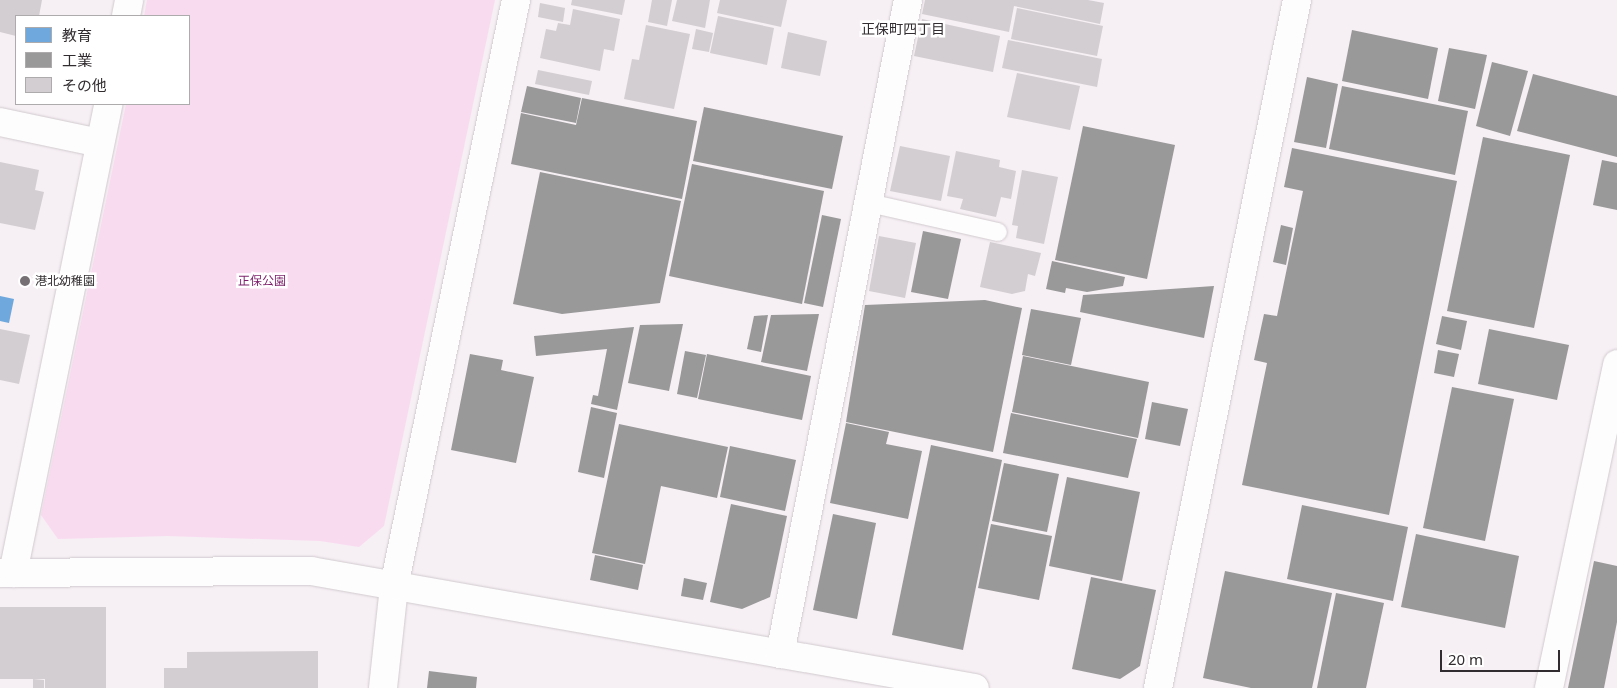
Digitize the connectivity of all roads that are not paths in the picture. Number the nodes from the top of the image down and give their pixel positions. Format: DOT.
graph roads {
  1 [pos="130,0"];
  2 [pos="516,0"];
  3 [pos="908,0"];
  4 [pos="1297,0"];
  5 [pos="126,15"];
  6 [pos="108,105"];
  7 [pos="0,122"];
  8 [pos="100,143"];
  9 [pos="868,203"];
  10 [pos="998,232"];
  11 [pos="1617,364"];
  12 [pos="6,573"];
  13 [pos="394,586"];
  14 [pos="780,654"];
  15 [pos="383,688"];
  16 [pos="975,688"];
  17 [pos="1158,688"];
  18 [pos="1549,688"];
  1 -- 5 [label="street"];
  2 -- 13 [label="street"];
  3 -- 9 [label="street"];
  4 -- 17 [label="street"];
  6 -- 8 [label="street"];
  7 -- 8 [label="street"];
  8 -- 12 [label="street"];
  9 -- 10 [label="lane"];
  9 -- 14 [label="street"];
  11 -- 18 [label="street"];
  12 -- 13 [label="street"];
  13 -- 14 [label="street"];
  13 -- 15 [label="street"];
  14 -- 16 [label="street"];
}
